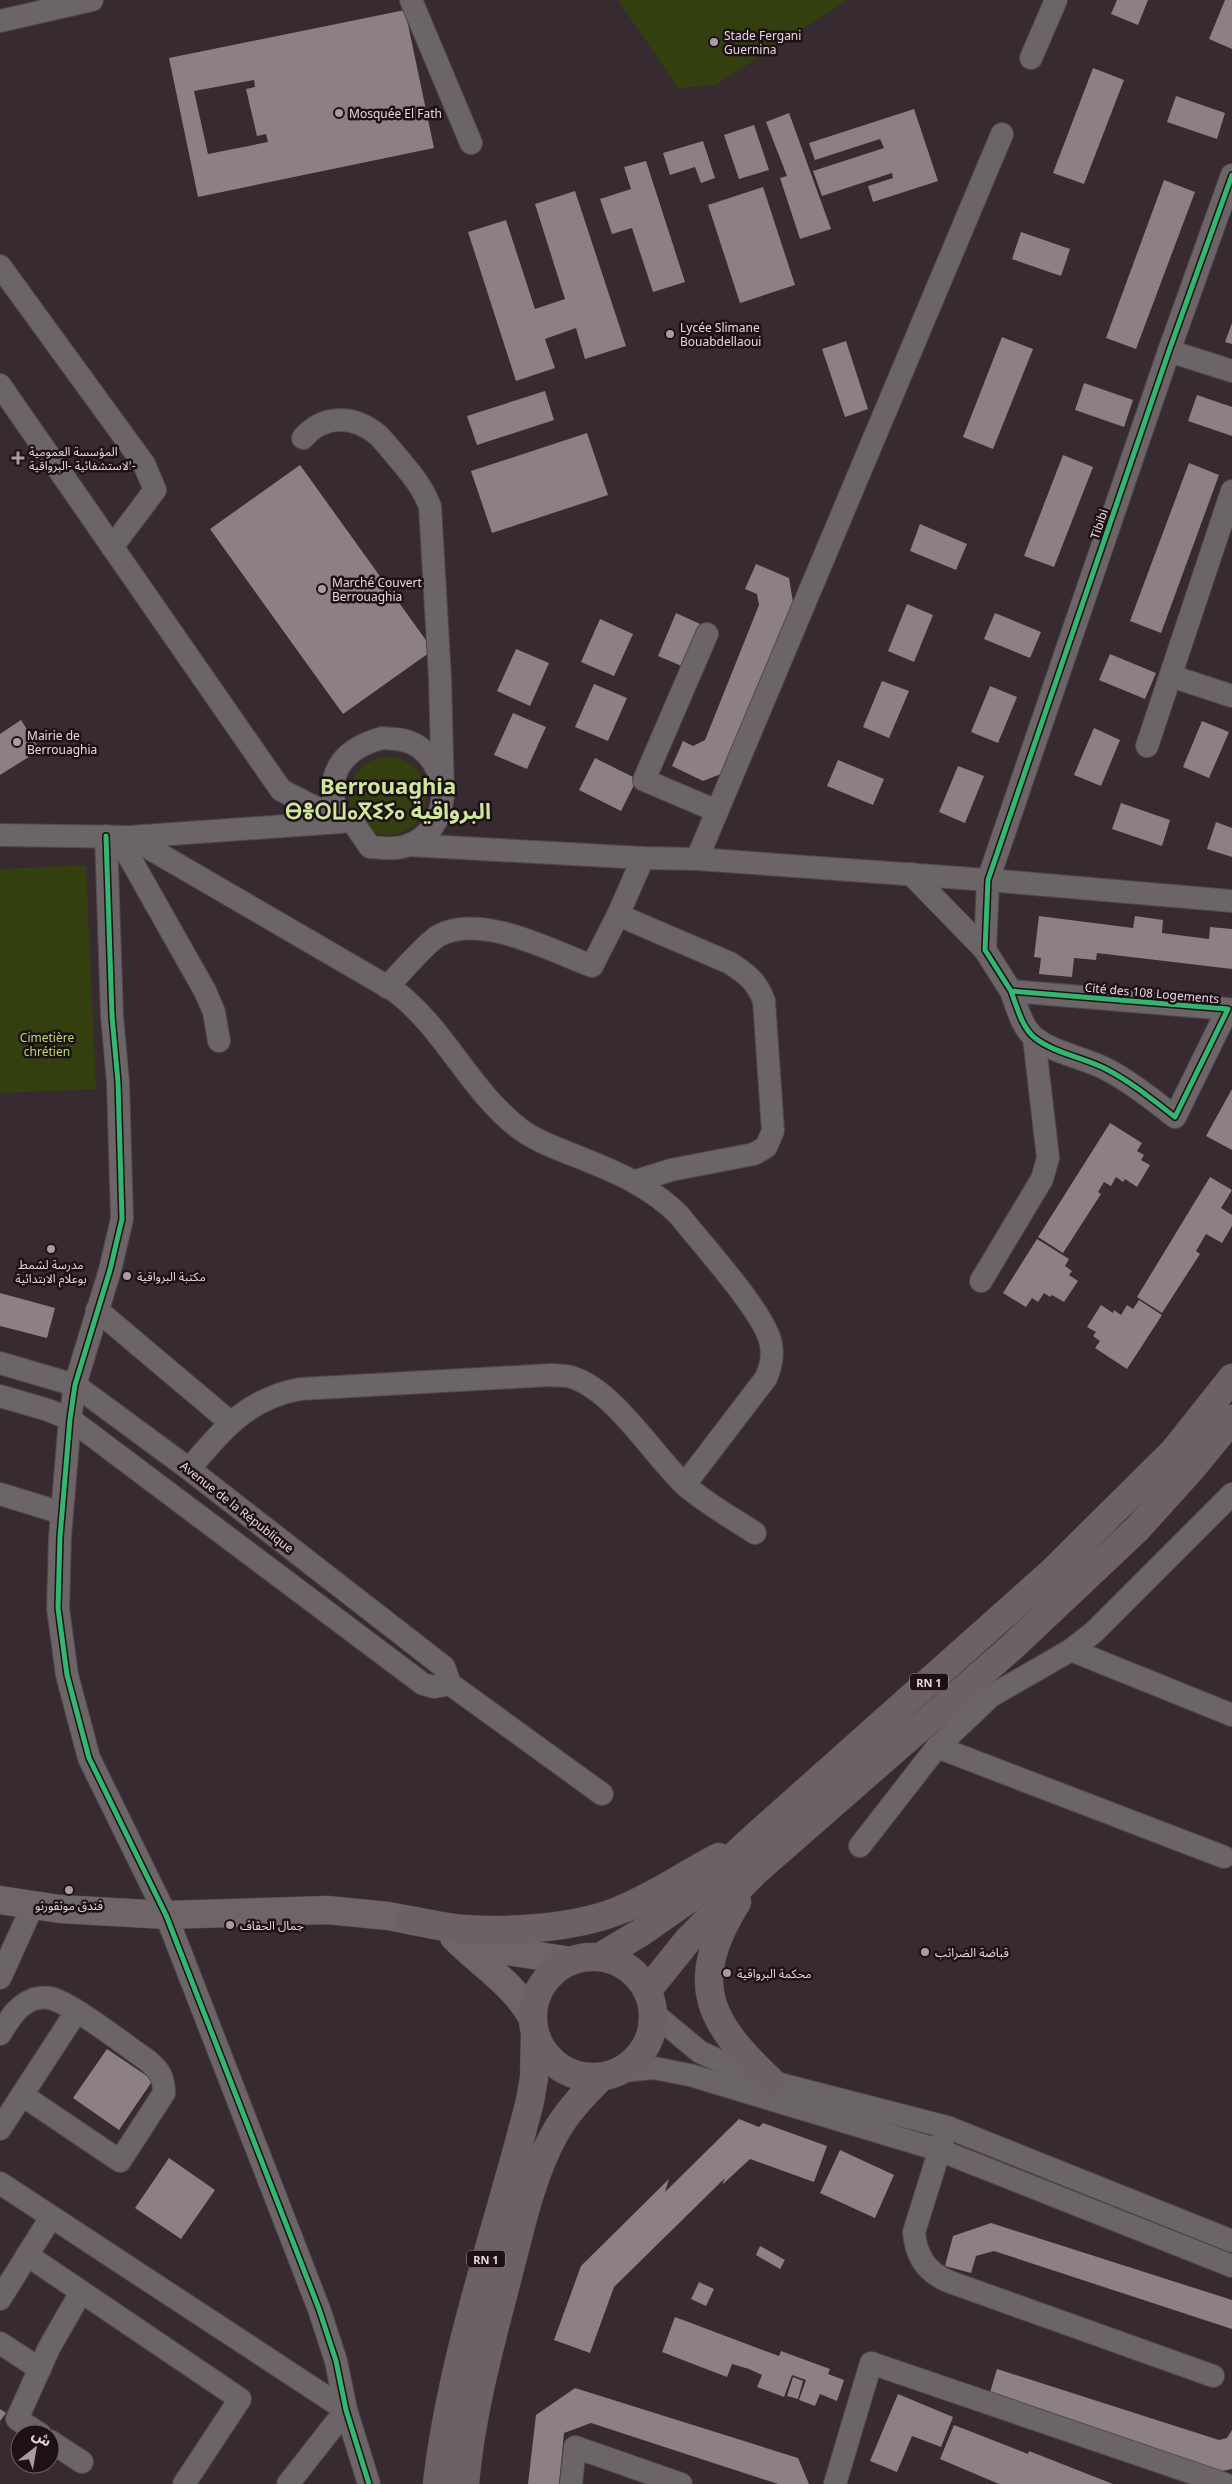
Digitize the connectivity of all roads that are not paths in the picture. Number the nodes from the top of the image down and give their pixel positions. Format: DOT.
graph roads {
  1 [pos="92,0"];
  2 [pos="411,0"];
  3 [pos="1056,0"];
  4 [pos="0,21"];
  5 [pos="1031,58"];
  6 [pos="1002,134"];
  7 [pos="471,143"];
  8 [pos="1232,176"];
  9 [pos="0,266"];
  10 [pos="1169,351"];
  11 [pos="1232,371"];
  12 [pos="0,385"];
  13 [pos="303,438"];
  14 [pos="1232,491"];
  15 [pos="112,547"];
  16 [pos="707,634"];
  17 [pos="1171,676"];
  18 [pos="1232,696"];
  19 [pos="1147,746"];
  20 [pos="281,790"];
  21 [pos="443,796"];
  22 [pos="717,811"];
  23 [pos="345,820"];
  24 [pos="284,825"];
  25 [pos="0,835"];
  26 [pos="118,836"];
  27 [pos="409,845"];
  28 [pos="643,858"];
  29 [pos="697,859"];
  30 [pos="911,874"];
  31 [pos="988,880"];
  32 [pos="1232,901"];
  33 [pos="618,915"];
  34 [pos="985,950"];
  35 [pos="387,987"];
  36 [pos="1011,992"];
  37 [pos="1034,1038"];
  38 [pos="219,1041"];
  39 [pos="636,1181"];
  40 [pos="981,1281"];
  41 [pos="98,1310"];
  42 [pos="0,1363"];
  43 [pos="1232,1378"];
  44 [pos="74,1385"];
  45 [pos="0,1396"];
  46 [pos="70,1419"];
  47 [pos="1232,1419"];
  48 [pos="230,1422"];
  49 [pos="189,1469"];
  50 [pos="685,1484"];
  51 [pos="0,1494"];
  52 [pos="1232,1494"];
  53 [pos="62,1513"];
  54 [pos="756,1533"];
  55 [pos="1072,1650"];
  56 [pos="450,1684"];
  57 [pos="1232,1715"];
  58 [pos="937,1747"];
  59 [pos="602,1794"];
  60 [pos="748,1843"];
  61 [pos="860,1846"];
  62 [pos="1224,1857"];
  63 [pos="756,1872"];
  64 [pos="0,1900"];
  65 [pos="33,1905"];
  66 [pos="166,1915"];
  67 [pos="409,1920"];
  68 [pos="445,1927"];
  69 [pos="600,1957"];
  70 [pos="571,1961"];
  71 [pos="0,1978"];
  72 [pos="650,2002"];
  73 [pos="76,2012"];
  74 [pos="534,2026"];
  75 [pos="0,2034"];
  76 [pos="611,2074"];
  77 [pos="772,2082"];
  78 [pos="22,2095"];
  79 [pos="1,2127"];
  80 [pos="947,2127"];
  81 [pos="939,2150"];
  82 [pos="0,2183"];
  83 [pos="51,2217"];
  84 [pos="1232,2241"];
  85 [pos="27,2255"];
  86 [pos="1232,2266"];
  87 [pos="81,2292"];
  88 [pos="0,2299"];
  89 [pos="0,2343"];
  90 [pos="40,2369"];
  91 [pos="1213,2376"];
  92 [pos="346,2410"];
  93 [pos="25,2424"];
  94 [pos="60,2448"];
  95 [pos="82,2462"];
  96 [pos="184,2484"];
  97 [pos="288,2484"];
  98 [pos="369,2484"];
  99 [pos="437,2484"];
  100 [pos="465,2484"];
  101 [pos="571,2484"];
  102 [pos="682,2484"];
  103 [pos="834,2484"];
  104 [pos="1225,2484"];
  1 -- 4 [label="street"];
  2 -- 7 [label="street"];
  3 -- 5 [label="street"];
  6 -- 22 [label="street"];
  8 -- 10 [label="street, Tibibi"];
  9 -- 15 [label="street"];
  10 -- 11 [label="street"];
  10 -- 31 [label="street, Tibibi"];
  12 -- 15 [label="street"];
  13 -- 21 [label="street"];
  14 -- 17 [label="street"];
  15 -- 20 [label="street"];
  16 -- 22 [label="street"];
  17 -- 18 [label="street"];
  17 -- 19 [label="street"];
  20 -- 23 [label="street"];
  20 -- 24 [label="street"];
  21 -- 23 [label="street"];
  21 -- 27 [label="street"];
  22 -- 29 [label="street"];
  23 -- 24 [label="street"];
  23 -- 27 [label="street"];
  24 -- 26 [label="street"];
  25 -- 26 [label="street"];
  26 -- 35 [label="street"];
  26 -- 38 [label="street"];
  26 -- 41 [label="street"];
  27 -- 28 [label="street"];
  28 -- 29 [label="street"];
  28 -- 33 [label="street"];
  29 -- 30 [label="street"];
  30 -- 31 [label="street"];
  30 -- 34 [label="street"];
  31 -- 32 [label="street"];
  31 -- 34 [label="street"];
  33 -- 35 [label="street"];
  33 -- 39 [label="street"];
  34 -- 36 [label="street"];
  35 -- 39 [label="street"];
  36 -- 37 [label="street"];
  36 -- 37 [label="street, Cité des 108 Logements"];
  37 -- 40 [label="street"];
  39 -- 50 [label="street"];
  41 -- 44 [label="street"];
  41 -- 48 [label="street"];
  42 -- 44 [label="street, Avenue de la République"];
  43 -- 60 [label="highway, RN 1"];
  44 -- 46 [label="street"];
  44 -- 49 [label="street, Avenue de la République"];
  45 -- 46 [label="street"];
  46 -- 53 [label="street"];
  46 -- 56 [label="street"];
  47 -- 63 [label="highway, RN 1"];
  48 -- 49 [label="street"];
  48 -- 50 [label="street"];
  49 -- 56 [label="street, Avenue de la République"];
  50 -- 54 [label="street"];
  51 -- 53 [label="street"];
  52 -- 55 [label="street"];
  53 -- 66 [label="street"];
  55 -- 57 [label="street"];
  55 -- 58 [label="street"];
  56 -- 59 [label="street, Avenue de la République"];
  58 -- 61 [label="street"];
  58 -- 62 [label="street"];
  60 -- 67 [label="highway"];
  60 -- 69 [label="highway, RN 1"];
  63 -- 72 [label="highway, RN 1"];
  63 -- 77 [label="highway, RN 1"];
  64 -- 65 [label="main road"];
  65 -- 66 [label="main road"];
  65 -- 71 [label="street"];
  66 -- 67 [label="main road"];
  66 -- 92 [label="street"];
  67 -- 68 [label="main road"];
  68 -- 70 [label="main road"];
  68 -- 74 [label="main road"];
  69 -- 70 [label="highway, RN 1"];
  69 -- 72 [label="highway, RN 1"];
  70 -- 74 [label="highway, RN 1"];
  72 -- 76 [label="highway, RN 1"];
  72 -- 77 [label="street"];
  73 -- 75 [label="street"];
  73 -- 78 [label="street"];
  73 -- 78 [label="street"];
  74 -- 76 [label="highway"];
  74 -- 99 [label="highway, RN 1"];
  76 -- 81 [label="street"];
  76 -- 100 [label="highway, RN 1"];
  77 -- 80 [label="street"];
  78 -- 79 [label="street"];
  80 -- 81 [label="street"];
  80 -- 84 [label="street"];
  81 -- 86 [label="street"];
  81 -- 91 [label="street"];
  82 -- 83 [label="street"];
  83 -- 85 [label="street"];
  83 -- 92 [label="street"];
  85 -- 87 [label="street"];
  85 -- 88 [label="street"];
  87 -- 90 [label="street"];
  87 -- 96 [label="street"];
  89 -- 90 [label="street"];
  90 -- 93 [label="street"];
  92 -- 97 [label="street"];
  92 -- 98 [label="street"];
  94 -- 95 [label="street"];
  101 -- 102 [label="street"];
  103 -- 104 [label="street"];
}
